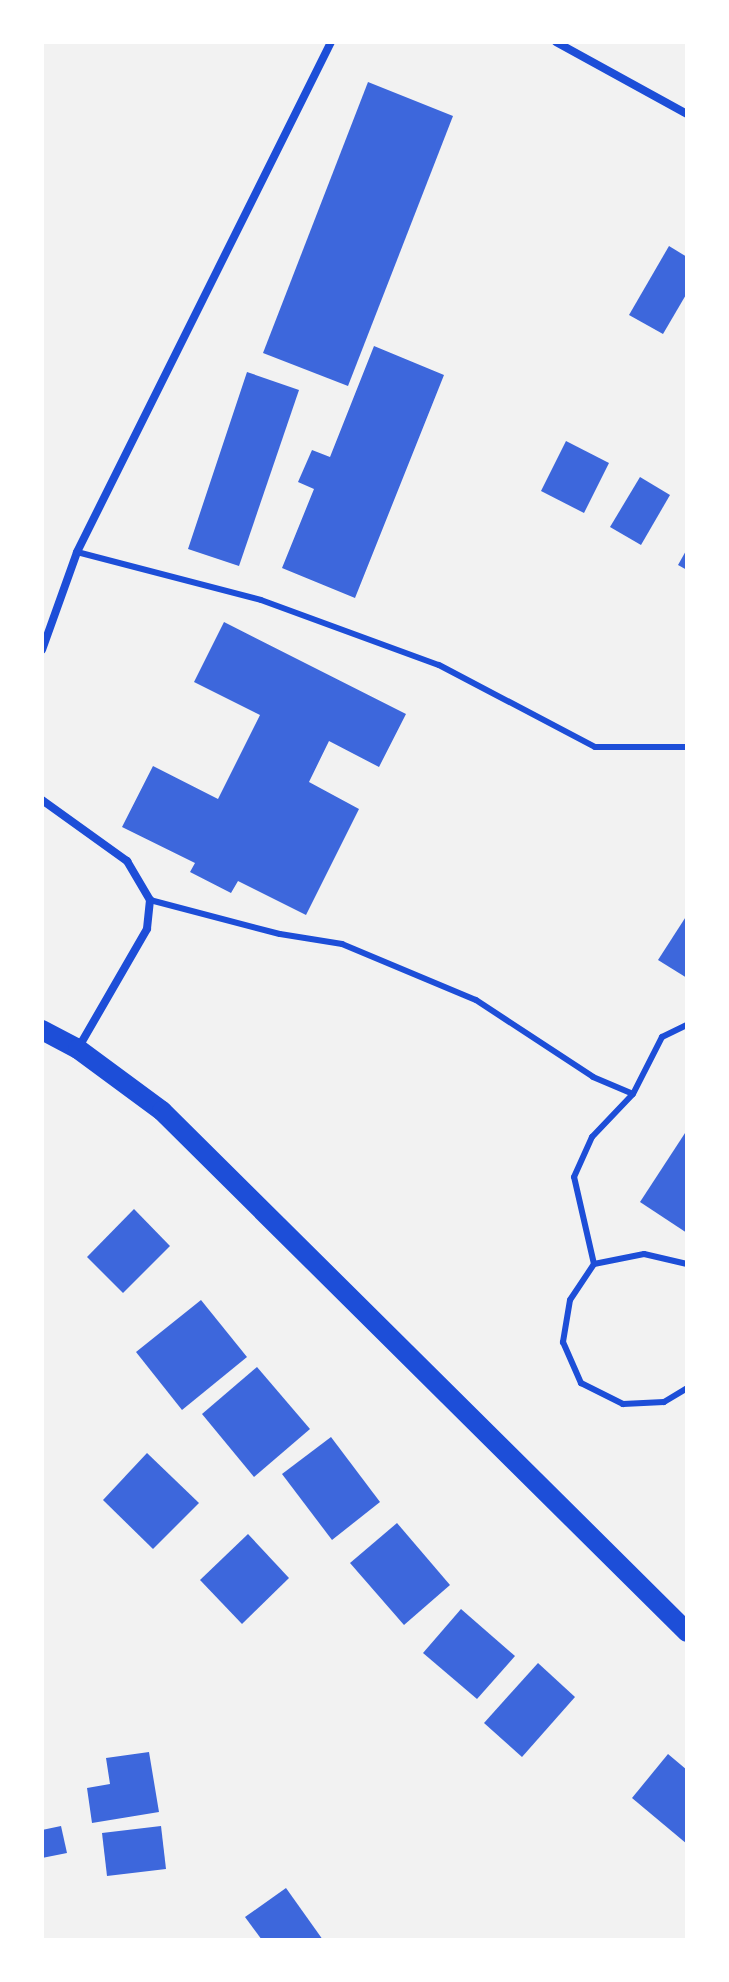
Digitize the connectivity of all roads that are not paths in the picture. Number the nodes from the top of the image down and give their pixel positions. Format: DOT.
graph roads {
  1 [pos="331,42"];
  2 [pos="556,42"];
  3 [pos="687,114"];
  4 [pos="77,552"];
  5 [pos="42,650"];
  6 [pos="687,747"];
  7 [pos="42,800"];
  8 [pos="150,900"];
  9 [pos="687,1025"];
  10 [pos="42,1030"];
  11 [pos="78,1049"];
  12 [pos="633,1094"];
  13 [pos="594,1264"];
  14 [pos="687,1264"];
  15 [pos="687,1388"];
  16 [pos="687,1632"];
  1 -- 4 [label="street"];
  2 -- 3 [label="street"];
  4 -- 5 [label="street"];
  4 -- 6 [label="lane"];
  7 -- 8 [label="street"];
  8 -- 11 [label="street"];
  8 -- 12 [label="lane"];
  9 -- 12 [label="lane"];
  10 -- 11 [label="main road"];
  11 -- 16 [label="main road"];
  12 -- 13 [label="lane"];
  13 -- 14 [label="lane"];
  13 -- 15 [label="lane"];
}
